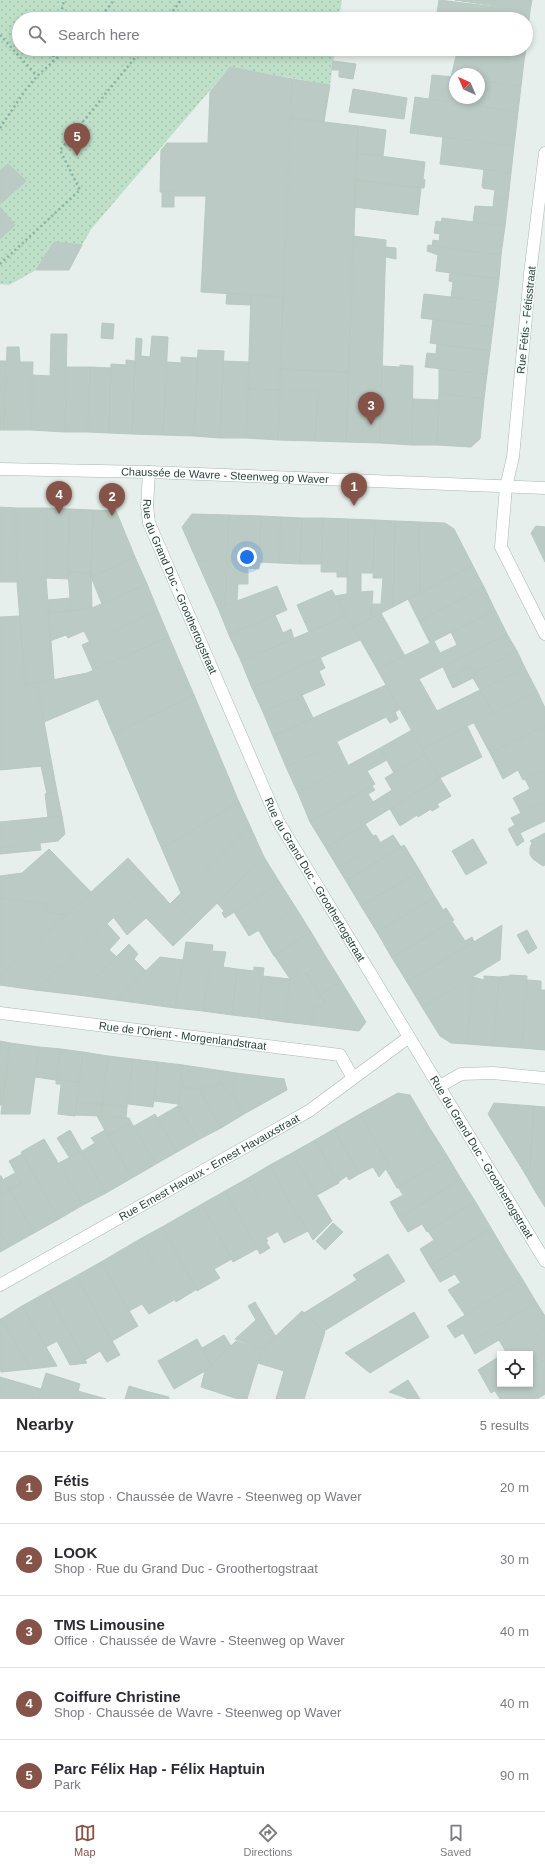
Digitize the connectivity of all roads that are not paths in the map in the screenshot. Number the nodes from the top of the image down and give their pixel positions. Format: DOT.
graph roads {
  1 [pos="545,153"];
  2 [pos="0,469"];
  3 [pos="149,472"];
  4 [pos="506,487"];
  5 [pos="545,488"];
  6 [pos="545,634"];
  7 [pos="0,1013"];
  8 [pos="409,1037"];
  9 [pos="353,1078"];
  10 [pos="545,1078"];
  11 [pos="440,1086"];
  12 [pos="545,1261"];
  13 [pos="0,1284"];
  1 -- 4 [label="street, Rue Fétis - Fétisstraat"];
  2 -- 3 [label="street, Chaussée de Wavre - Steenweg op Waver"];
  3 -- 4 [label="street, Chaussée de Wavre - Steenweg op Waver"];
  3 -- 8 [label="street, Rue du Grand Duc - Groothertogstraat"];
  4 -- 5 [label="street, Chaussée de Wavre - Steenweg op Waver"];
  4 -- 6 [label="street, Rue Fétis - Fétisstraat"];
  7 -- 9 [label="street, Rue de l'Orient - Morgenlandstraat"];
  8 -- 9 [label="street, Rue Ernest Havaux - Ernest Havauxstraat"];
  8 -- 11 [label="street, Rue du Grand Duc - Groothertogstraat"];
  9 -- 13 [label="street, Rue Ernest Havaux - Ernest Havauxstraat"];
  10 -- 11 [label="street"];
  11 -- 12 [label="street, Rue du Grand Duc - Groothertogstraat"];
}
